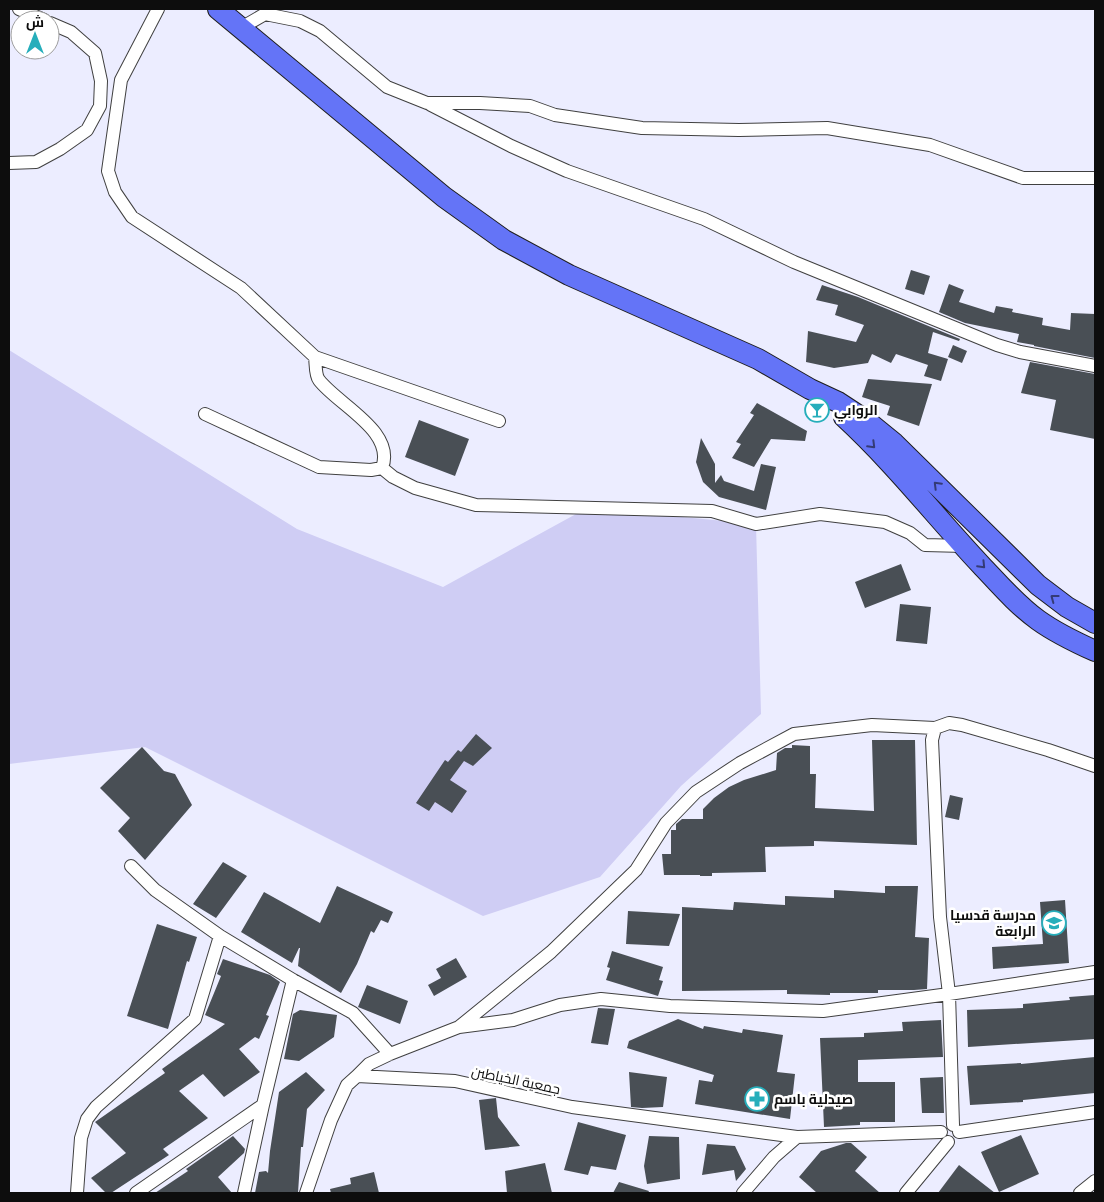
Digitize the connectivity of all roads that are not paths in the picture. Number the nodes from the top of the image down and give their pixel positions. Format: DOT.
graph roads {
  1 [pos="158,9"];
  2 [pos="218,9"];
  3 [pos="60,27"];
  4 [pos="241,28"];
  5 [pos="427,103"];
  6 [pos="9,163"];
  7 [pos="1095,178"];
  8 [pos="314,357"];
  9 [pos="1095,366"];
  10 [pos="810,389"];
  11 [pos="205,414"];
  12 [pos="500,420"];
  13 [pos="382,468"];
  14 [pos="964,546"];
  15 [pos="1095,623"];
  16 [pos="1095,651"];
  17 [pos="935,728"];
  18 [pos="1095,766"];
  19 [pos="131,866"];
  20 [pos="220,936"];
  21 [pos="1095,972"];
  22 [pos="293,980"];
  23 [pos="949,994"];
  24 [pos="459,1027"];
  25 [pos="390,1054"];
  26 [pos="358,1076"];
  27 [pos="263,1105"];
  28 [pos="1095,1112"];
  29 [pos="956,1128"];
  30 [pos="797,1137"];
  31 [pos="945,1137"];
  32 [pos="1095,1181"];
  33 [pos="77,1193"];
  34 [pos="136,1193"];
  35 [pos="244,1193"];
  36 [pos="306,1193"];
  37 [pos="743,1193"];
  38 [pos="906,1193"];
  39 [pos="1080,1193"];
  1 -- 8 [label="street"];
  2 -- 4 [label="main road"];
  3 -- 6 [label="street"];
  4 -- 5 [label="street"];
  4 -- 10 [label="main road"];
  5 -- 7 [label="street"];
  5 -- 9 [label="street"];
  8 -- 12 [label="street"];
  8 -- 13 [label="street"];
  10 -- 14 [label="main road, one-way"];
  15 -- 10 [label="main road, one-way"];
  11 -- 13 [label="street"];
  13 -- 14 [label="street"];
  14 -- 16 [label="main road, one-way"];
  17 -- 18 [label="street"];
  17 -- 23 [label="street"];
  17 -- 24 [label="street"];
  19 -- 20 [label="street"];
  20 -- 22 [label="street"];
  20 -- 33 [label="street"];
  21 -- 23 [label="street"];
  22 -- 25 [label="street"];
  22 -- 27 [label="street"];
  23 -- 24 [label="street"];
  23 -- 29 [label="street"];
  24 -- 25 [label="street"];
  25 -- 26 [label="street"];
  26 -- 30 [label="street, جمعية الخياطين"];
  26 -- 36 [label="street"];
  27 -- 34 [label="street"];
  27 -- 35 [label="street"];
  28 -- 29 [label="street"];
  29 -- 31 [label="street"];
  30 -- 31 [label="street, جمعية الخياطين"];
  30 -- 37 [label="street"];
  31 -- 38 [label="street"];
  32 -- 39 [label="street"];
}
